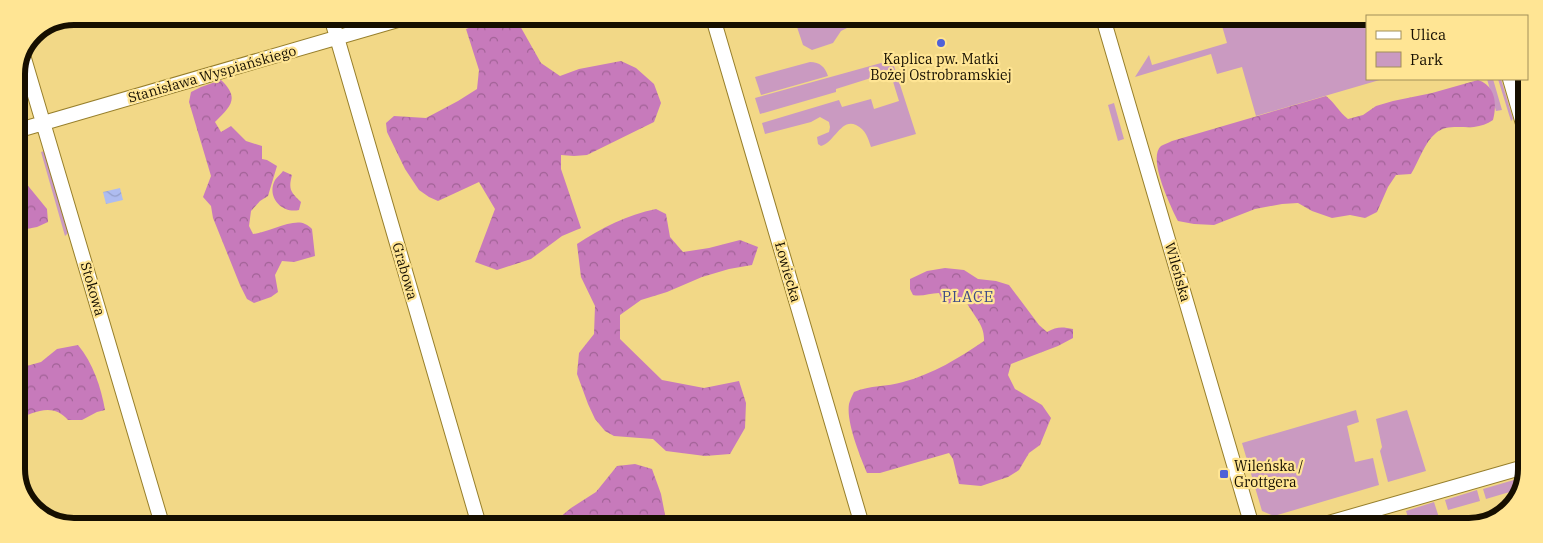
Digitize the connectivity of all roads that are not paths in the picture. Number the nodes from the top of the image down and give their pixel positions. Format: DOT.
graph roads {
  1 [pos="333,25"];
  2 [pos="381,25"];
  3 [pos="715,25"];
  4 [pos="1105,25"];
  5 [pos="337,38"];
  6 [pos="26,63"];
  7 [pos="1510,80"];
  8 [pos="1518,106"];
  9 [pos="44,123"];
  10 [pos="25,128"];
  11 [pos="1518,469"];
  12 [pos="160,518"];
  13 [pos="477,518"];
  14 [pos="860,518"];
  15 [pos="1250,518"];
  16 [pos="1346,518"];
  1 -- 5 [label="street, Grabowa"];
  2 -- 5 [label="street, Stanisława Wyspiańskiego"];
  3 -- 14 [label="street, Łowiecka"];
  4 -- 15 [label="street, Wileńska"];
  5 -- 9 [label="street, Stanisława Wyspiańskiego"];
  5 -- 13 [label="street, Grabowa"];
  6 -- 9 [label="street, Stokowa"];
  7 -- 8 [label="street"];
  9 -- 10 [label="street, Stanisława Wyspiańskiego"];
  9 -- 12 [label="street, Stokowa"];
  11 -- 16 [label="street"];
}
